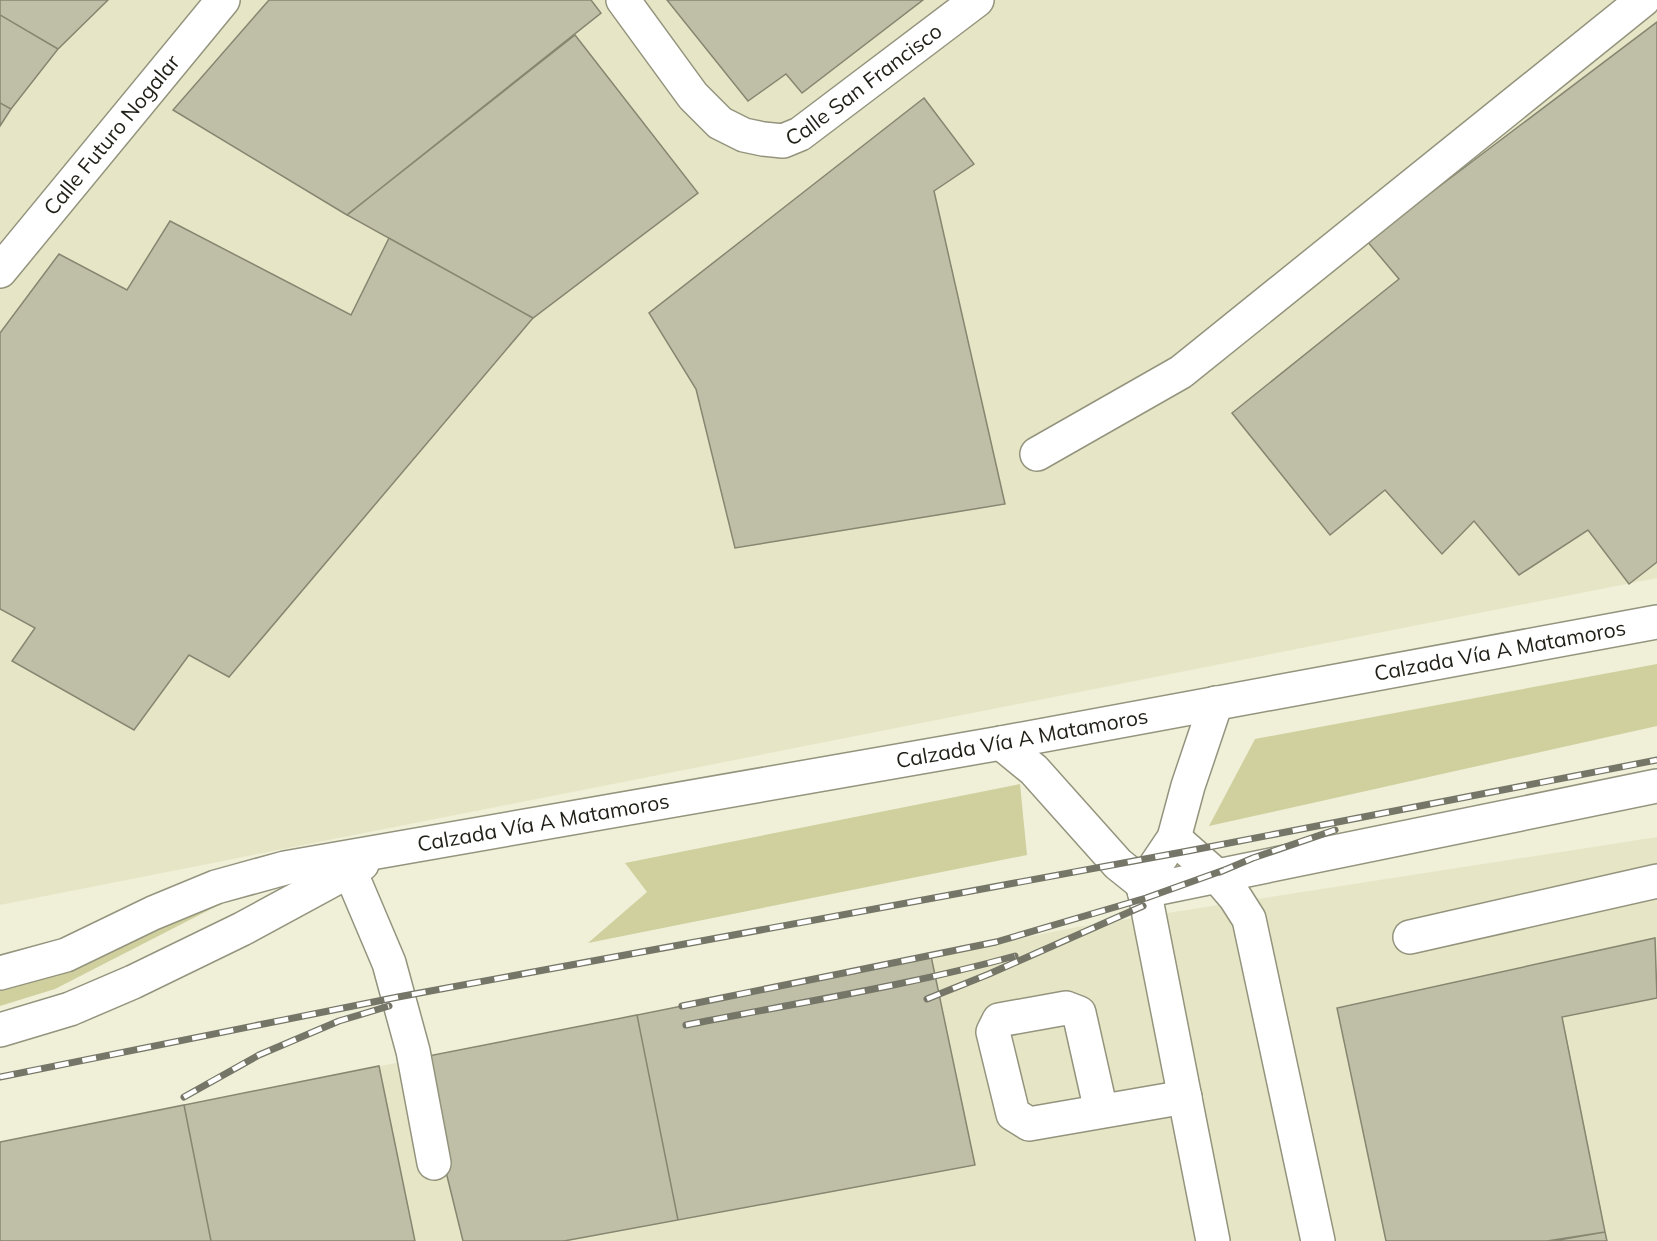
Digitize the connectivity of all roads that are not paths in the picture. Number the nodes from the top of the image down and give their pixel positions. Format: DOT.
graph roads {
  1 [pos="223,0"];
  2 [pos="623,0"];
  3 [pos="977,0"];
  4 [pos="1643,0"];
  5 [pos="0,271"];
  6 [pos="1037,454"];
  7 [pos="1657,622"];
  8 [pos="1216,704"];
  9 [pos="1001,743"];
  10 [pos="1657,786"];
  11 [pos="1174,838"];
  12 [pos="348,865"];
  13 [pos="1217,876"];
  14 [pos="1657,881"];
  15 [pos="1144,888"];
  16 [pos="1410,937"];
  17 [pos="0,973"];
  18 [pos="0,1030"];
  19 [pos="1185,1097"];
  20 [pos="1101,1111"];
  21 [pos="434,1163"];
  22 [pos="1214,1241"];
  23 [pos="1318,1241"];
  1 -- 5 [label="street, Calle Futuro Nogalar"];
  2 -- 3 [label="street, Calle San Francisco"];
  4 -- 6 [label="street"];
  7 -- 8 [label="street, Calzada Vía A Matamoros"];
  8 -- 9 [label="street, Calzada Vía A Matamoros"];
  8 -- 11 [label="street"];
  9 -- 12 [label="street, Calzada Vía A Matamoros"];
  9 -- 15 [label="street"];
  10 -- 13 [label="street"];
  11 -- 13 [label="street"];
  11 -- 15 [label="street"];
  12 -- 17 [label="street, Calzada Vía A Matamoros"];
  12 -- 18 [label="street, Calzada Vía A Matamoros"];
  12 -- 21 [label="street"];
  13 -- 15 [label="street"];
  13 -- 23 [label="street"];
  14 -- 16 [label="street"];
  15 -- 19 [label="street"];
  19 -- 20 [label="street"];
  19 -- 22 [label="street"];
}
